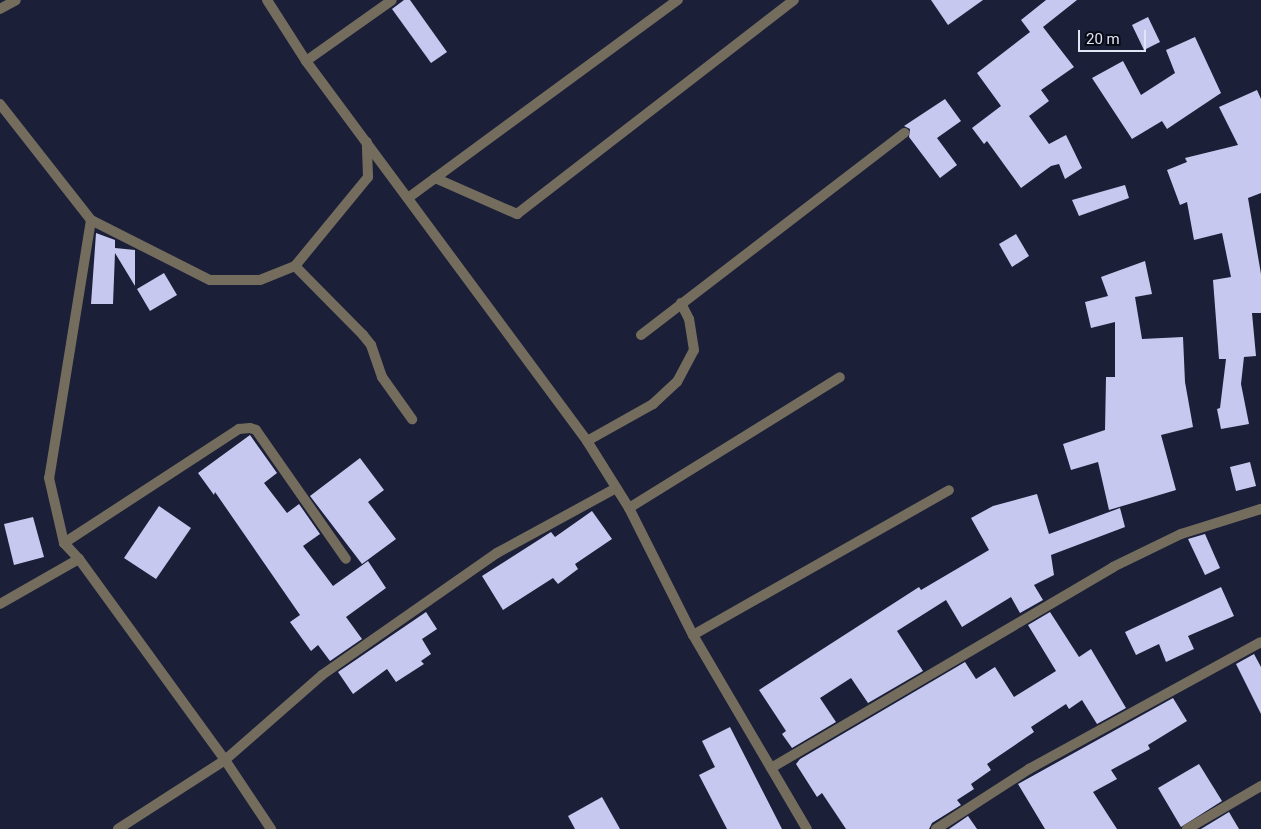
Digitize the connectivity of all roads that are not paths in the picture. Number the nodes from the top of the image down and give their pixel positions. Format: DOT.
graph roads {
  1 [pos="16,0"];
  2 [pos="267,0"];
  3 [pos="392,0"];
  4 [pos="678,0"];
  5 [pos="794,0"];
  6 [pos="0,9"];
  7 [pos="306,61"];
  8 [pos="0,104"];
  9 [pos="904,133"];
  10 [pos="366,142"];
  11 [pos="435,178"];
  12 [pos="408,198"];
  13 [pos="91,220"];
  14 [pos="295,266"];
  15 [pos="681,303"];
  16 [pos="641,335"];
  17 [pos="840,377"];
  18 [pos="412,419"];
  19 [pos="587,441"];
  20 [pos="616,488"];
  21 [pos="949,490"];
  22 [pos="629,508"];
  23 [pos="1261,509"];
  24 [pos="64,543"];
  25 [pos="79,559"];
  26 [pos="346,559"];
  27 [pos="0,604"];
  28 [pos="693,635"];
  29 [pos="1261,642"];
  30 [pos="225,760"];
  31 [pos="771,768"];
  32 [pos="1261,786"];
  33 [pos="118,829"];
  34 [pos="271,829"];
  35 [pos="807,829"];
  36 [pos="936,829"];
  37 [pos="1187,829"];
  1 -- 6 [label="street"];
  2 -- 7 [label="street"];
  3 -- 7 [label="street"];
  4 -- 11 [label="street"];
  5 -- 11 [label="street"];
  7 -- 10 [label="street"];
  8 -- 13 [label="street"];
  9 -- 15 [label="street"];
  10 -- 12 [label="street"];
  10 -- 14 [label="street"];
  11 -- 12 [label="street"];
  12 -- 19 [label="street"];
  13 -- 14 [label="street"];
  13 -- 24 [label="street"];
  14 -- 18 [label="street"];
  15 -- 16 [label="street"];
  15 -- 19 [label="street"];
  17 -- 22 [label="street"];
  19 -- 20 [label="street"];
  20 -- 22 [label="street"];
  20 -- 30 [label="street"];
  21 -- 28 [label="street"];
  22 -- 28 [label="street"];
  23 -- 31 [label="street"];
  24 -- 25 [label="street"];
  24 -- 26 [label="street"];
  25 -- 27 [label="street"];
  25 -- 30 [label="street"];
  28 -- 31 [label="street"];
  29 -- 36 [label="street"];
  30 -- 33 [label="street"];
  30 -- 34 [label="street"];
  31 -- 35 [label="street"];
  32 -- 37 [label="street"];
}
